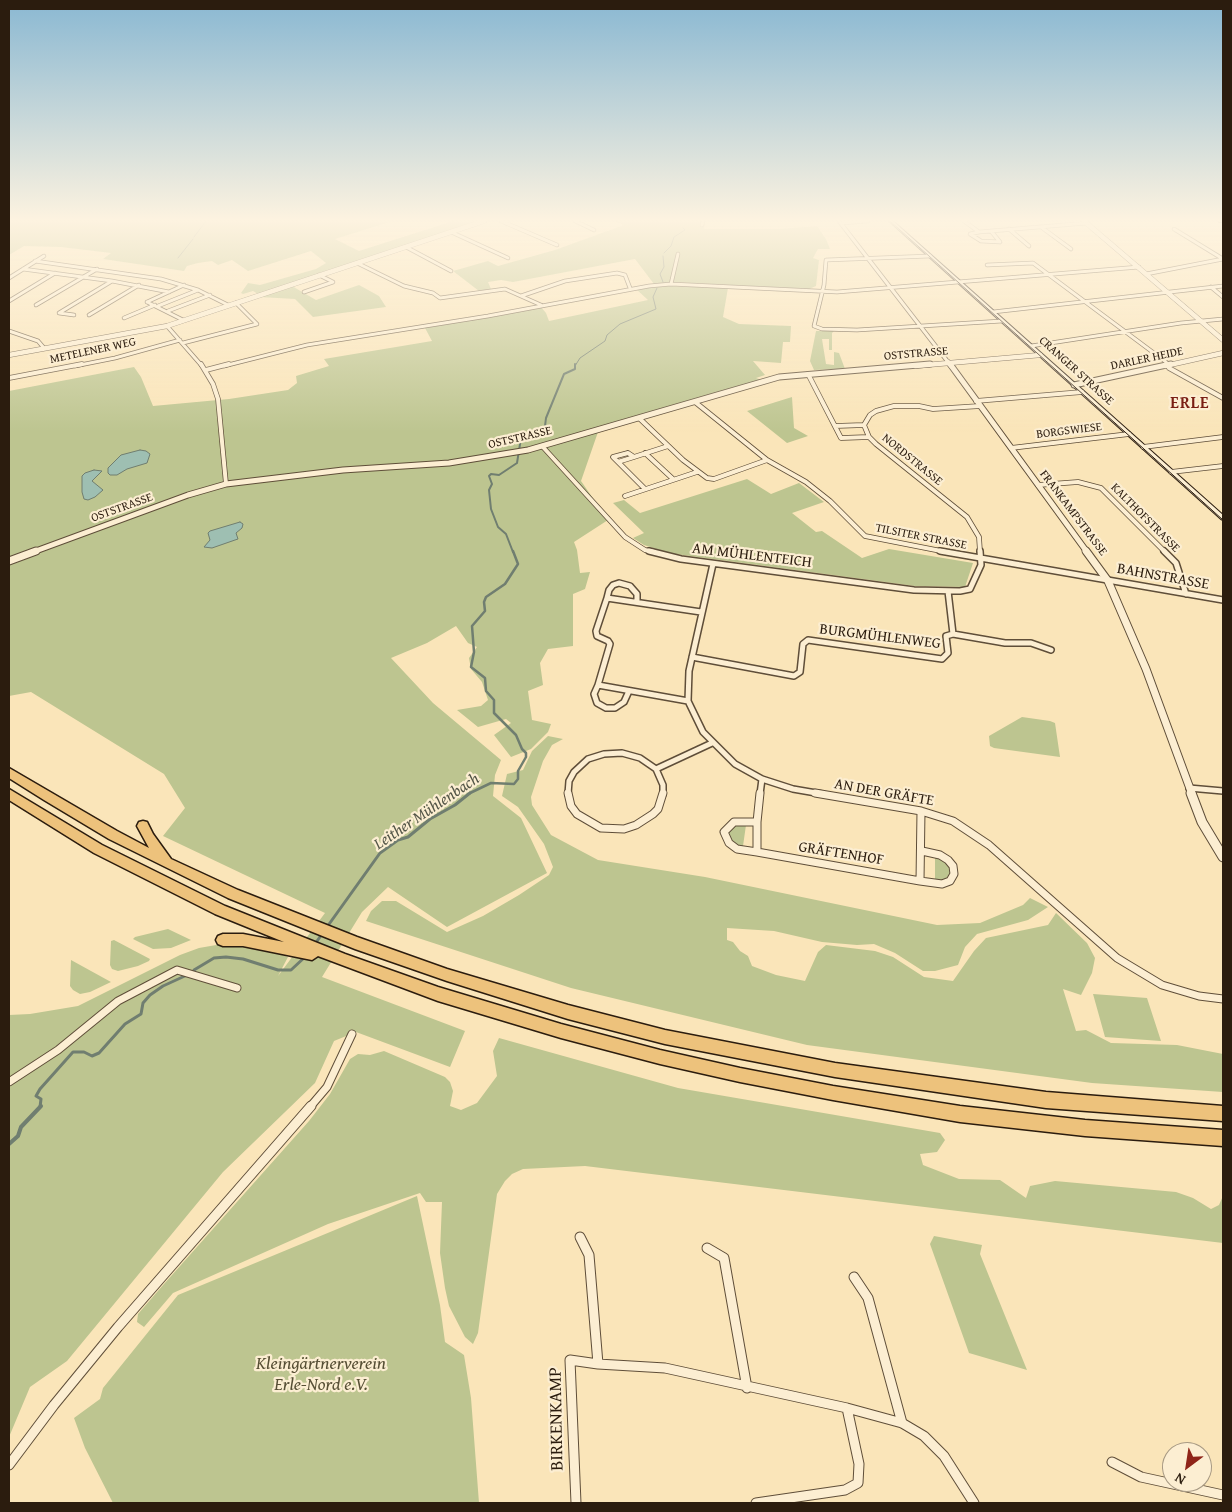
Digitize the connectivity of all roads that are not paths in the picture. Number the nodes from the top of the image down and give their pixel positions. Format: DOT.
graph roads {
  1 [pos="25,292"];
  2 [pos="59,292"];
  3 [pos="95,292"];
  4 [pos="129,292"];
  5 [pos="168,292"];
  6 [pos="194,292"];
  7 [pos="202,292"];
  8 [pos="271,292"];
  9 [pos="427,292"];
  10 [pos="477,292"];
  11 [pos="508,292"];
  12 [pos="534,292"];
  13 [pos="612,292"];
  14 [pos="814,292"];
  15 [pos="822,292"];
  16 [pos="830,292"];
  17 [pos="894,292"];
  18 [pos="970,292"];
  19 [pos="1070,292"];
  20 [pos="1167,292"];
  21 [pos="1171,292"];
  22 [pos="210,295"];
  23 [pos="521,296"];
  24 [pos="9,301"];
  25 [pos="1083,302"];
  26 [pos="237,303"];
  27 [pos="36,305"];
  28 [pos="228,305"];
  29 [pos="156,306"];
  30 [pos="541,306"];
  31 [pos="168,311"];
  32 [pos="993,312"];
  33 [pos="74,315"];
  34 [pos="89,315"];
  35 [pos="124,318"];
  36 [pos="1223,319"];
  37 [pos="183,320"];
  38 [pos="1200,320"];
  39 [pos="1002,321"];
  40 [pos="167,326"];
  41 [pos="920,327"];
  42 [pos="9,331"];
  43 [pos="1124,331"];
  44 [pos="1223,340"];
  45 [pos="182,342"];
  46 [pos="1030,346"];
  47 [pos="44,348"];
  48 [pos="1223,354"];
  49 [pos="9,355"];
  50 [pos="1040,355"];
  51 [pos="948,362"];
  52 [pos="1168,365"];
  53 [pos="206,370"];
  54 [pos="808,374"];
  55 [pos="9,378"];
  56 [pos="1074,385"];
  57 [pos="1082,392"];
  58 [pos="1223,398"];
  59 [pos="695,402"];
  60 [pos="978,404"];
  61 [pos="639,418"];
  62 [pos="864,425"];
  63 [pos="835,426"];
  64 [pos="1129,434"];
  65 [pos="869,437"];
  66 [pos="1223,438"];
  67 [pos="542,446"];
  68 [pos="668,446"];
  69 [pos="1143,447"];
  70 [pos="1011,448"];
  71 [pos="645,453"];
  72 [pos="767,460"];
  73 [pos="1223,466"];
  74 [pos="697,472"];
  75 [pos="1171,472"];
  76 [pos="673,479"];
  77 [pos="226,484"];
  78 [pos="1038,485"];
  79 [pos="645,489"];
  80 [pos="626,496"];
  81 [pos="1223,518"];
  82 [pos="980,559"];
  83 [pos="9,561"];
  84 [pos="713,564"];
  85 [pos="1108,581"];
  86 [pos="948,591"];
  87 [pos="1186,594"];
  88 [pos="607,598"];
  89 [pos="1223,600"];
  90 [pos="637,601"];
  91 [pos="701,612"];
  92 [pos="953,634"];
  93 [pos="1051,650"];
  94 [pos="692,657"];
  95 [pos="598,685"];
  96 [pos="629,690"];
  97 [pos="688,701"];
  98 [pos="712,743"];
  99 [pos="656,769"];
  100 [pos="9,772"];
  101 [pos="762,779"];
  102 [pos="1189,788"];
  103 [pos="1223,791"];
  104 [pos="9,794"];
  105 [pos="921,811"];
  106 [pos="757,822"];
  107 [pos="143,826"];
  108 [pos="922,851"];
  109 [pos="757,852"];
  110 [pos="1223,857"];
  111 [pos="167,863"];
  112 [pos="920,881"];
  113 [pos="223,940"];
  114 [pos="300,947"];
  115 [pos="237,988"];
  116 [pos="1223,999"];
  117 [pos="352,1034"];
  118 [pos="9,1082"];
  119 [pos="1223,1114"];
  120 [pos="1223,1138"];
  121 [pos="580,1237"];
  122 [pos="707,1248"];
  123 [pos="854,1278"];
  124 [pos="598,1364"];
  125 [pos="747,1388"];
  126 [pos="848,1408"];
  127 [pos="902,1423"];
  128 [pos="1112,1462"];
  129 [pos="9,1465"];
  130 [pos="1223,1495"];
  131 [pos="576,1503"];
  132 [pos="756,1503"];
  133 [pos="974,1503"];
  1 -- 24 [label="street"];
  2 -- 27 [label="street"];
  3 -- 33 [label="street"];
  4 -- 34 [label="street"];
  5 -- 29 [label="street"];
  6 -- 29 [label="street"];
  7 -- 22 [label="street"];
  8 -- 26 [label="street"];
  9 -- 10 [label="street"];
  11 -- 23 [label="street"];
  12 -- 23 [label="street"];
  13 -- 30 [label="street"];
  14 -- 15 [label="street"];
  15 -- 16 [label="street"];
  15 -- 41 [label="street"];
  17 -- 41 [label="street, FRANKAMPSTRASSE"];
  18 -- 32 [label="main road, CRANGER STRASSE"];
  19 -- 25 [label="street"];
  20 -- 21 [label="street"];
  20 -- 25 [label="street"];
  20 -- 38 [label="street"];
  22 -- 28 [label="street"];
  22 -- 31 [label="street"];
  23 -- 30 [label="street"];
  25 -- 32 [label="street"];
  25 -- 43 [label="street"];
  26 -- 28 [label="street"];
  26 -- 45 [label="street, METELENER WEG"];
  28 -- 37 [label="street"];
  29 -- 31 [label="street"];
  29 -- 35 [label="street"];
  30 -- 53 [label="street"];
  31 -- 37 [label="street"];
  32 -- 39 [label="main road, CRANGER STRASSE"];
  36 -- 38 [label="street"];
  37 -- 40 [label="street"];
  38 -- 43 [label="street"];
  38 -- 44 [label="street"];
  39 -- 41 [label="street"];
  39 -- 46 [label="main road, CRANGER STRASSE"];
  40 -- 45 [label="street"];
  40 -- 47 [label="street"];
  41 -- 51 [label="street, FRANKAMPSTRASSE"];
  42 -- 47 [label="street"];
  43 -- 46 [label="street"];
  43 -- 52 [label="street"];
  45 -- 53 [label="street"];
  45 -- 55 [label="street, METELENER WEG"];
  46 -- 50 [label="main road, CRANGER STRASSE"];
  47 -- 49 [label="street"];
  48 -- 52 [label="street, DARLER HEIDE"];
  50 -- 51 [label="street, OSTSTRASSE"];
  50 -- 56 [label="main road, CRANGER STRASSE"];
  51 -- 54 [label="street, OSTSTRASSE"];
  51 -- 60 [label="street, FRANKAMPSTRASSE"];
  52 -- 56 [label="street, DARLER HEIDE"];
  52 -- 58 [label="street"];
  53 -- 77 [label="street"];
  54 -- 59 [label="street, OSTSTRASSE"];
  54 -- 63 [label="street"];
  56 -- 57 [label="main road, CRANGER STRASSE"];
  57 -- 60 [label="street, NORDSTRASSE"];
  57 -- 64 [label="main road, CRANGER STRASSE"];
  59 -- 61 [label="street, OSTSTRASSE"];
  59 -- 72 [label="street, TILSITER STRASSE"];
  60 -- 62 [label="street, NORDSTRASSE"];
  60 -- 70 [label="street, FRANKAMPSTRASSE"];
  61 -- 67 [label="street, OSTSTRASSE"];
  61 -- 68 [label="street"];
  62 -- 63 [label="street"];
  62 -- 65 [label="street, NORDSTRASSE"];
  63 -- 65 [label="street"];
  64 -- 69 [label="main road, CRANGER STRASSE"];
  64 -- 70 [label="street, BORGSWIESE"];
  65 -- 82 [label="street, NORDSTRASSE"];
  66 -- 69 [label="street"];
  67 -- 77 [label="street, OSTSTRASSE"];
  67 -- 84 [label="street, AM MÜHLENTEICH"];
  68 -- 71 [label="street"];
  68 -- 74 [label="street"];
  69 -- 75 [label="main road, CRANGER STRASSE"];
  70 -- 78 [label="street, FRANKAMPSTRASSE"];
  71 -- 76 [label="street"];
  71 -- 79 [label="street"];
  72 -- 74 [label="street"];
  72 -- 82 [label="street, TILSITER STRASSE"];
  73 -- 75 [label="street"];
  74 -- 76 [label="street"];
  75 -- 81 [label="main road, CRANGER STRASSE"];
  76 -- 79 [label="street"];
  77 -- 83 [label="street, OSTSTRASSE"];
  78 -- 85 [label="street, FRANKAMPSTRASSE"];
  78 -- 87 [label="street, KALTHOFSTRASSE"];
  79 -- 80 [label="street"];
  82 -- 85 [label="street, BAHNSTRASSE"];
  82 -- 86 [label="street, AM MÜHLENTEICH"];
  84 -- 86 [label="street, AM MÜHLENTEICH"];
  84 -- 91 [label="street, AN DER GRÄFTE"];
  85 -- 87 [label="street, BAHNSTRASSE"];
  85 -- 102 [label="street, FRANKAMPSTRASSE"];
  86 -- 92 [label="street, BURGMÜHLENWEG"];
  87 -- 89 [label="street, BAHNSTRASSE"];
  88 -- 90 [label="street"];
  88 -- 90 [label="street"];
  88 -- 95 [label="street"];
  90 -- 91 [label="street"];
  91 -- 94 [label="street, AN DER GRÄFTE"];
  92 -- 93 [label="street, BURGMÜHLENWEG"];
  92 -- 94 [label="street, BURGMÜHLENWEG"];
  94 -- 97 [label="street, AN DER GRÄFTE"];
  95 -- 96 [label="street"];
  95 -- 96 [label="street"];
  96 -- 97 [label="street"];
  97 -- 98 [label="street, AN DER GRÄFTE"];
  98 -- 99 [label="street"];
  98 -- 101 [label="street, AN DER GRÄFTE"];
  99 -- 99 [label="street"];
  100 -- 111 [label="highway"];
  101 -- 105 [label="street, AN DER GRÄFTE"];
  101 -- 106 [label="street"];
  102 -- 103 [label="street"];
  102 -- 110 [label="street, FRANKAMPSTRASSE"];
  104 -- 114 [label="highway"];
  105 -- 108 [label="street"];
  105 -- 116 [label="street, AN DER GRÄFTE"];
  106 -- 109 [label="street"];
  106 -- 109 [label="street, GRÄFTENHOF"];
  107 -- 111 [label="highway"];
  108 -- 112 [label="street"];
  108 -- 112 [label="street, GRÄFTENHOF"];
  109 -- 112 [label="street, GRÄFTENHOF"];
  111 -- 119 [label="highway"];
  113 -- 114 [label="highway"];
  114 -- 120 [label="highway"];
  115 -- 118 [label="street"];
  117 -- 129 [label="street"];
  121 -- 124 [label="street"];
  122 -- 125 [label="street"];
  123 -- 127 [label="street"];
  124 -- 125 [label="street, BIRKENKAMP"];
  124 -- 131 [label="street, BIRKENKAMP"];
  125 -- 126 [label="street, BIRKENKAMP"];
  126 -- 127 [label="street, BIRKENKAMP"];
  126 -- 132 [label="street"];
  127 -- 133 [label="street, BIRKENKAMP"];
  128 -- 130 [label="street"];
}
